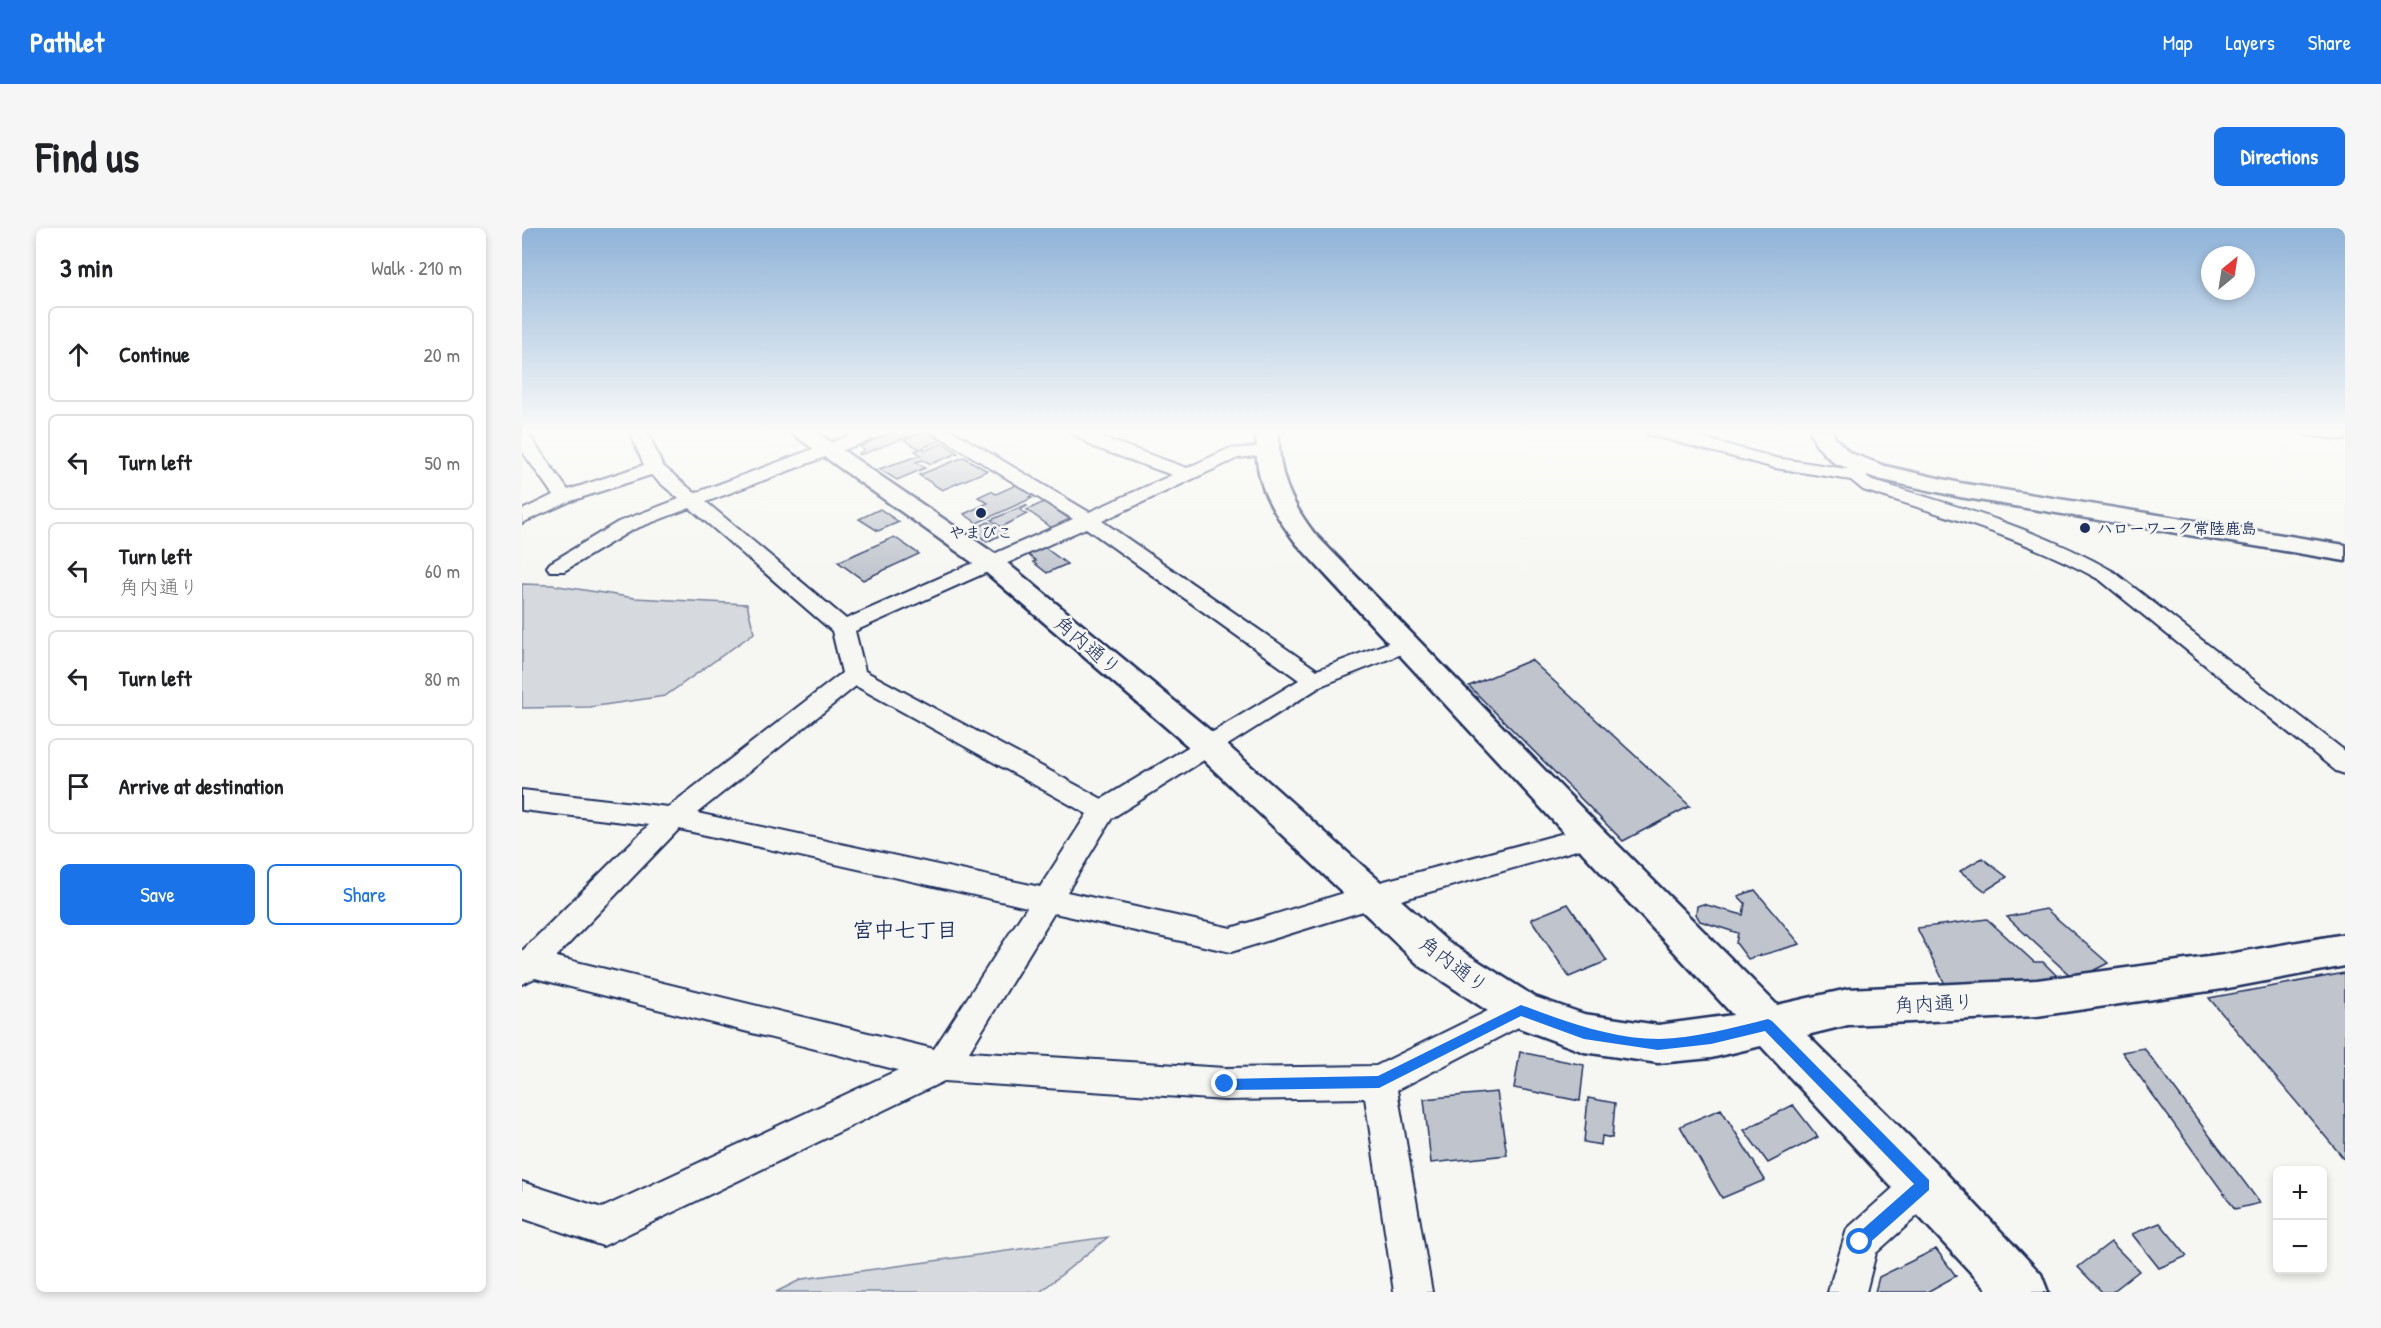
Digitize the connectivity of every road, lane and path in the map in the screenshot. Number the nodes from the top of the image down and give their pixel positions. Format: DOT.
graph roads {
  1 [pos="548,480"];
  2 [pos="618,480"];
  3 [pos="668,480"];
  4 [pos="747,480"];
  5 [pos="869,480"];
  6 [pos="1021,480"];
  7 [pos="1176,480"];
  8 [pos="1271,480"];
  9 [pos="1864,480"];
  10 [pos="1913,480"];
  11 [pos="564,497"];
  12 [pos="693,500"];
  13 [pos="522,518"];
  14 [pos="1088,520"];
  15 [pos="2345,553"];
  16 [pos="992,564"];
  17 [pos="557,567"];
  18 [pos="843,628"];
  19 [pos="1406,644"];
  20 [pos="854,675"];
  21 [pos="1315,680"];
  22 [pos="1207,745"];
  23 [pos="2345,765"];
  24 [pos="522,800"];
  25 [pos="1103,811"];
  26 [pos="673,818"];
  27 [pos="1587,837"];
  28 [pos="1373,896"];
  29 [pos="1049,901"];
  30 [pos="2345,950"];
  31 [pos="526,967"];
  32 [pos="1521,1010"];
  33 [pos="1768,1025"];
  34 [pos="942,1066"];
  35 [pos="1379,1082"];
  36 [pos="1924,1185"];
  37 [pos="522,1200"];
  38 [pos="1986,1252"];
  39 [pos="1413,1292"];
  40 [pos="1846,1292"];
  41 [pos="2006,1292"];
  42 [pos="2023,1292"];
  1 -- 11 [label="street"];
  2 -- 11 [label="street"];
  3 -- 12 [label="street"];
  4 -- 12 [label="street"];
  5 -- 16 [label="street, 角内通り"];
  6 -- 14 [label="street"];
  7 -- 14 [label="street"];
  8 -- 19 [label="street"];
  9 -- 23 [label="street"];
  10 -- 15 [label="street"];
  11 -- 13 [label="street"];
  12 -- 17 [label="street"];
  12 -- 18 [label="street"];
  14 -- 16 [label="street"];
  14 -- 21 [label="street"];
  16 -- 18 [label="street"];
  16 -- 22 [label="street, 角内通り"];
  18 -- 20 [label="street"];
  19 -- 21 [label="street"];
  19 -- 27 [label="street"];
  20 -- 25 [label="street"];
  20 -- 26 [label="street"];
  21 -- 22 [label="street"];
  22 -- 25 [label="street"];
  22 -- 28 [label="street, 角内通り"];
  24 -- 26 [label="street"];
  25 -- 29 [label="street"];
  26 -- 29 [label="street"];
  26 -- 31 [label="street"];
  27 -- 28 [label="street"];
  27 -- 33 [label="street"];
  28 -- 29 [label="street"];
  28 -- 32 [label="street, 角内通り"];
  29 -- 34 [label="street"];
  30 -- 33 [label="street, 角内通り"];
  31 -- 34 [label="street"];
  32 -- 33 [label="street, 角内通り"];
  32 -- 35 [label="street"];
  33 -- 36 [label="street"];
  34 -- 35 [label="street"];
  34 -- 37 [label="street"];
  35 -- 39 [label="street"];
  36 -- 38 [label="street"];
  36 -- 40 [label="street"];
  38 -- 41 [label="street"];
  38 -- 42 [label="street"];
}
